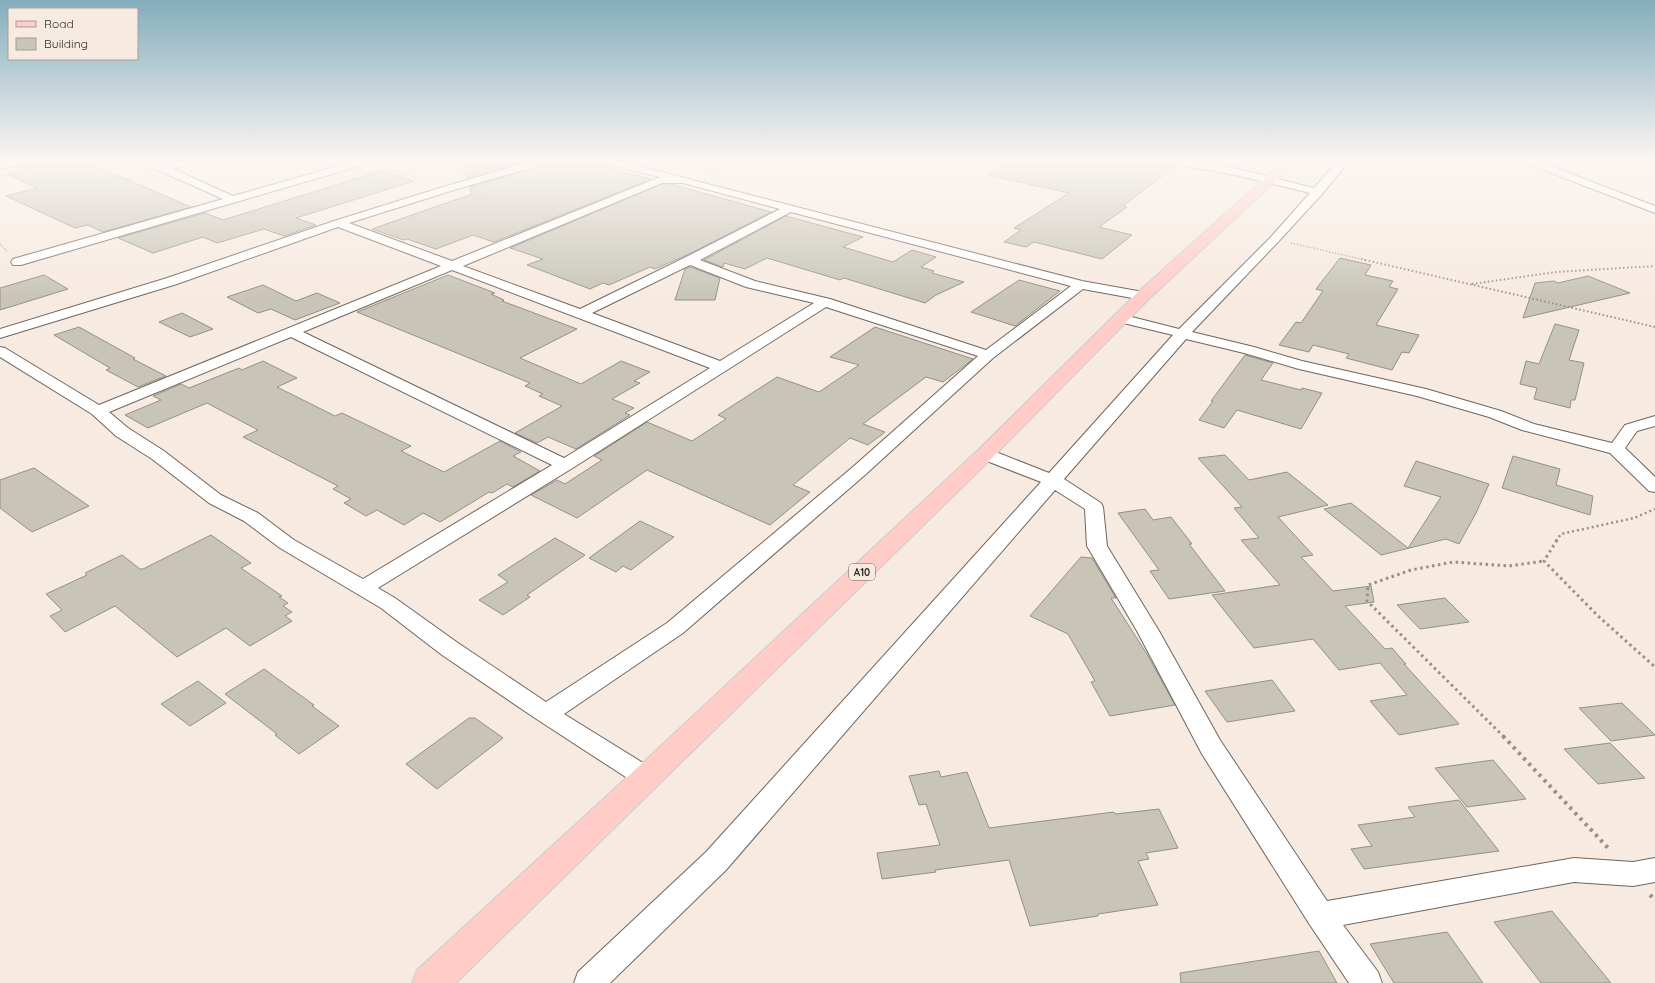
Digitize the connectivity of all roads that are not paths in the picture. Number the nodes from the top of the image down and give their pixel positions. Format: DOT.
graph roads {
  1 [pos="211,206"];
  2 [pos="391,206"];
  3 [pos="598,206"];
  4 [pos="782,206"];
  5 [pos="1243,206"];
  6 [pos="1305,206"];
  7 [pos="1644,206"];
  8 [pos="790,208"];
  9 [pos="1655,210"];
  10 [pos="338,222"];
  11 [pos="690,260"];
  12 [pos="17,262"];
  13 [pos="453,266"];
  14 [pos="1081,285"];
  15 [pos="1143,296"];
  16 [pos="825,302"];
  17 [pos="580,314"];
  18 [pos="1120,318"];
  19 [pos="292,332"];
  20 [pos="1183,333"];
  21 [pos="0,334"];
  22 [pos="0,351"];
  23 [pos="988,355"];
  24 [pos="722,367"];
  25 [pos="98,411"];
  26 [pos="1655,421"];
  27 [pos="1616,449"];
  28 [pos="984,454"];
  29 [pos="565,465"];
  30 [pos="1054,481"];
  31 [pos="1655,487"];
  32 [pos="363,588"];
  33 [pos="546,714"];
  34 [pos="647,778"];
  35 [pos="1644,872"];
  36 [pos="1320,916"];
  37 [pos="430,983"];
  38 [pos="589,983"];
  39 [pos="1367,983"];
  1 -- 12 [label="street"];
  2 -- 10 [label="street"];
  3 -- 13 [label="street"];
  4 -- 8 [label="street"];
  5 -- 15 [label="main road, A10"];
  6 -- 20 [label="street"];
  7 -- 9 [label="street"];
  8 -- 11 [label="street"];
  8 -- 14 [label="street"];
  10 -- 13 [label="street"];
  10 -- 21 [label="street"];
  11 -- 16 [label="street"];
  11 -- 17 [label="street"];
  13 -- 17 [label="street"];
  13 -- 19 [label="street"];
  14 -- 15 [label="street"];
  14 -- 23 [label="street"];
  15 -- 18 [label="main road, A10"];
  16 -- 23 [label="street"];
  16 -- 24 [label="street"];
  17 -- 24 [label="street"];
  18 -- 20 [label="street"];
  18 -- 28 [label="main road, A10"];
  19 -- 25 [label="street"];
  19 -- 29 [label="street"];
  20 -- 27 [label="street"];
  20 -- 30 [label="street"];
  22 -- 25 [label="street"];
  23 -- 33 [label="street"];
  24 -- 29 [label="street"];
  25 -- 32 [label="street"];
  26 -- 27 [label="street"];
  27 -- 31 [label="street"];
  28 -- 30 [label="street"];
  28 -- 34 [label="main road, A10"];
  29 -- 32 [label="street"];
  30 -- 36 [label="street"];
  30 -- 38 [label="street"];
  32 -- 33 [label="street"];
  33 -- 34 [label="street"];
  34 -- 37 [label="main road, A10"];
  35 -- 36 [label="street"];
  36 -- 39 [label="street"];
}
